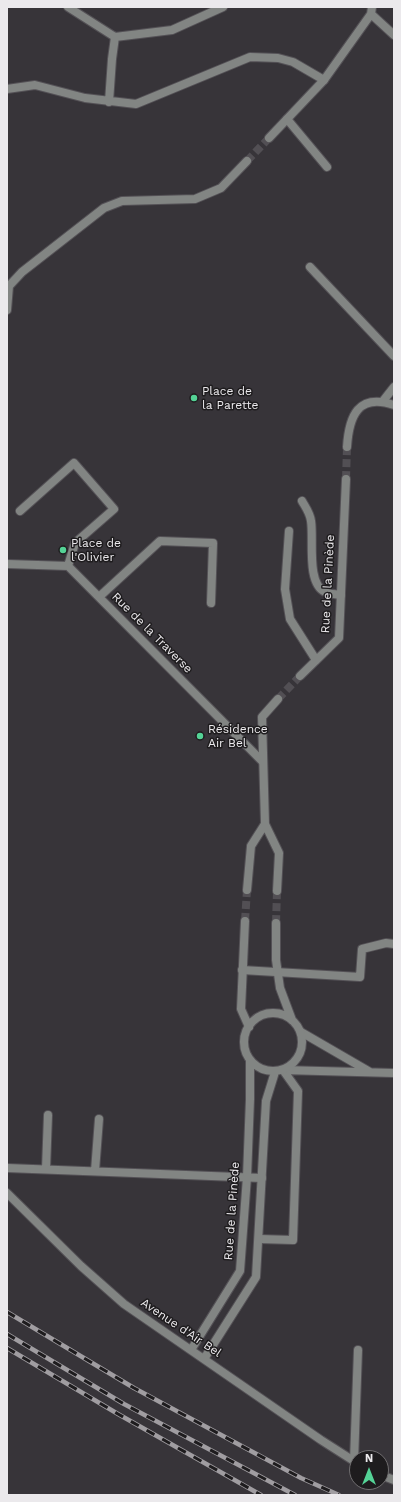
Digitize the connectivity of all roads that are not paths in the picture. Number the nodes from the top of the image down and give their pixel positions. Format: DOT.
graph roads {
  1 [pos="68,7"];
  2 [pos="223,7"];
  3 [pos="371,10"];
  4 [pos="394,35"];
  5 [pos="114,37"];
  6 [pos="324,80"];
  7 [pos="7,89"];
  8 [pos="109,102"];
  9 [pos="287,119"];
  10 [pos="269,138"];
  11 [pos="247,160"];
  12 [pos="327,167"];
  13 [pos="310,267"];
  14 [pos="7,310"];
  15 [pos="394,356"];
  16 [pos="394,388"];
  17 [pos="383,401"];
  18 [pos="394,405"];
  19 [pos="347,447"];
  20 [pos="346,479"];
  21 [pos="302,501"];
  22 [pos="20,511"];
  23 [pos="289,531"];
  24 [pos="7,564"];
  25 [pos="68,566"];
  26 [pos="341,595"];
  27 [pos="98,597"];
  28 [pos="211,602"];
  29 [pos="316,660"];
  30 [pos="300,676"];
  31 [pos="278,699"];
  32 [pos="262,761"];
  33 [pos="265,824"];
  34 [pos="247,890"];
  35 [pos="277,891"];
  36 [pos="244,921"];
  37 [pos="276,923"];
  38 [pos="394,944"];
  39 [pos="242,970"];
  40 [pos="277,972"];
  41 [pos="292,1020"];
  42 [pos="249,1027"];
  43 [pos="301,1032"];
  44 [pos="250,1060"];
  45 [pos="279,1071"];
  46 [pos="371,1072"];
  47 [pos="394,1073"];
  48 [pos="48,1115"];
  49 [pos="98,1119"];
  50 [pos="7,1168"];
  51 [pos="46,1170"];
  52 [pos="95,1171"];
  53 [pos="247,1177"];
  54 [pos="262,1178"];
  55 [pos="7,1193"];
  56 [pos="259,1239"];
  57 [pos="191,1350"];
  58 [pos="358,1350"];
  59 [pos="204,1359"];
  60 [pos="356,1450"];
  61 [pos="349,1458"];
  1 -- 5 [label="street"];
  2 -- 5 [label="street"];
  3 -- 4 [label="street"];
  3 -- 6 [label="street"];
  5 -- 8 [label="street"];
  6 -- 8 [label="street"];
  6 -- 9 [label="street"];
  7 -- 8 [label="street"];
  9 -- 10 [label="street"];
  9 -- 12 [label="street"];
  11 -- 14 [label="street"];
  13 -- 15 [label="street"];
  16 -- 17 [label="street"];
  17 -- 18 [label="street"];
  17 -- 19 [label="street"];
  20 -- 26 [label="street, Rue de la Pinède"];
  21 -- 26 [label="street"];
  22 -- 25 [label="street"];
  23 -- 29 [label="street"];
  24 -- 25 [label="street"];
  25 -- 27 [label="street, Rue de la Traverse"];
  26 -- 29 [label="street, Rue de la Pinède"];
  27 -- 28 [label="street"];
  27 -- 32 [label="street, Rue de la Traverse"];
  29 -- 30 [label="street, Rue de la Pinède"];
  31 -- 32 [label="street"];
  32 -- 33 [label="street"];
  33 -- 34 [label="street"];
  33 -- 35 [label="street"];
  36 -- 39 [label="street"];
  37 -- 40 [label="street"];
  38 -- 40 [label="street"];
  39 -- 40 [label="street"];
  39 -- 42 [label="street"];
  40 -- 41 [label="street"];
  41 -- 42 [label="street"];
  41 -- 43 [label="street"];
  42 -- 44 [label="street, Rue de la Pinède"];
  43 -- 45 [label="street"];
  43 -- 46 [label="street"];
  44 -- 45 [label="street"];
  44 -- 53 [label="street, Rue de la Pinède"];
  45 -- 46 [label="street"];
  45 -- 54 [label="street"];
  45 -- 56 [label="street"];
  46 -- 47 [label="street"];
  48 -- 51 [label="street"];
  49 -- 52 [label="street"];
  50 -- 51 [label="street"];
  51 -- 52 [label="street"];
  52 -- 53 [label="street"];
  53 -- 54 [label="street"];
  53 -- 57 [label="street, Rue de la Pinède"];
  54 -- 56 [label="street"];
  55 -- 57 [label="street, Avenue d'Air Bel"];
  56 -- 59 [label="street"];
  57 -- 59 [label="street, Avenue d'Air Bel"];
  58 -- 60 [label="street"];
  59 -- 61 [label="street, Avenue d'Air Bel"];
}
